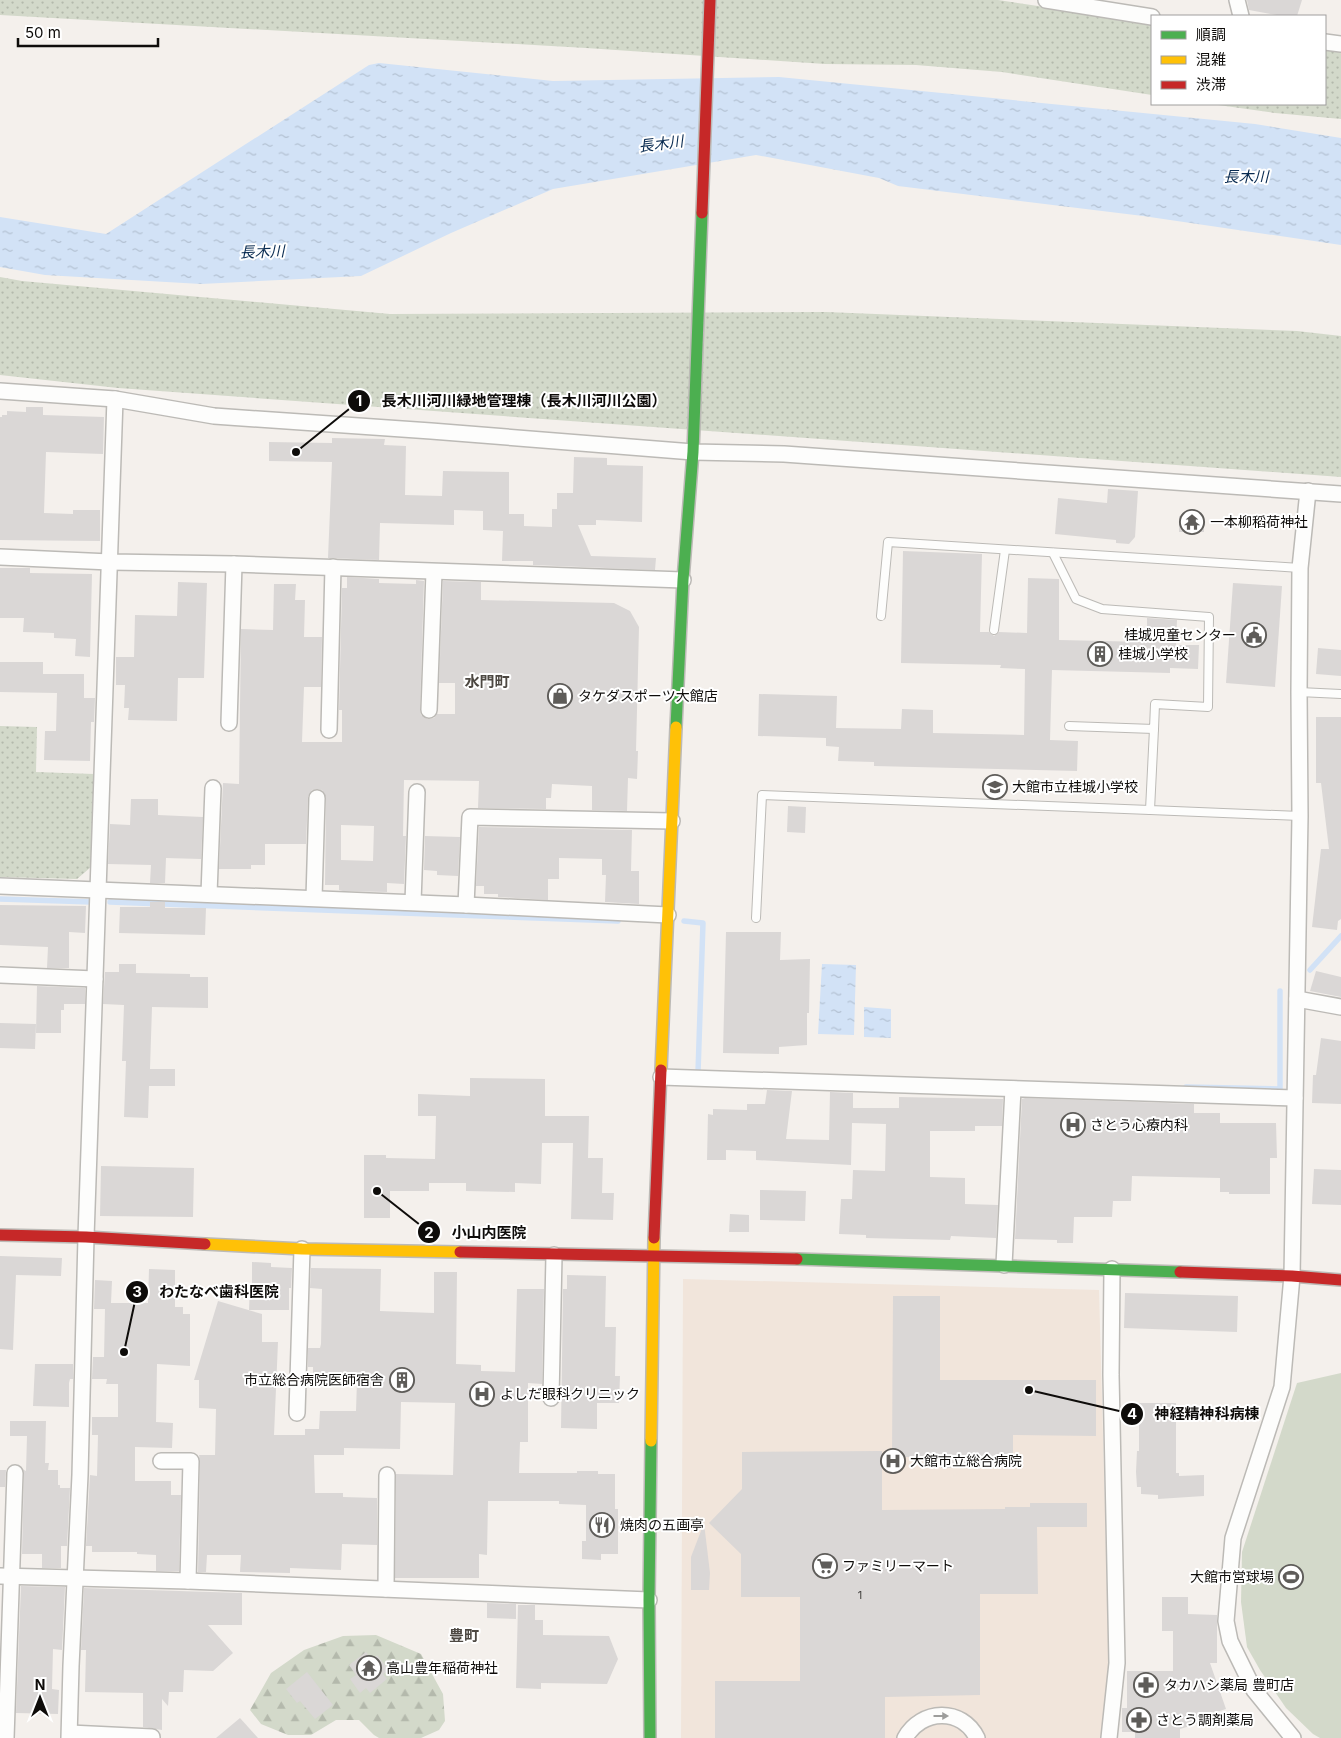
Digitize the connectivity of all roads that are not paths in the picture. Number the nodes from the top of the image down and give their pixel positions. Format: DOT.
graph roads {
  1 [pos="710,0"];
  2 [pos="1046,0"];
  3 [pos="1237,0"];
  4 [pos="1241,15"];
  5 [pos="1151,17"];
  6 [pos="1326,42"];
  7 [pos="1341,44"];
  8 [pos="0,391"];
  9 [pos="115,399"];
  10 [pos="692,445"];
  11 [pos="1308,492"];
  12 [pos="1341,494"];
  13 [pos="1005,550"];
  14 [pos="1053,553"];
  15 [pos="0,557"];
  16 [pos="110,562"];
  17 [pos="234,564"];
  18 [pos="333,567"];
  19 [pos="1300,568"];
  20 [pos="434,572"];
  21 [pos="683,580"];
  22 [pos="881,616"];
  23 [pos="994,630"];
  24 [pos="1299,692"];
  25 [pos="1341,694"];
  26 [pos="429,710"];
  27 [pos="229,723"];
  28 [pos="1069,726"];
  29 [pos="1154,729"];
  30 [pos="329,730"];
  31 [pos="212,788"];
  32 [pos="416,792"];
  33 [pos="317,798"];
  34 [pos="1150,810"];
  35 [pos="1300,816"];
  36 [pos="672,821"];
  37 [pos="0,886"];
  38 [pos="98,889"];
  39 [pos="209,894"];
  40 [pos="314,898"];
  41 [pos="414,902"];
  42 [pos="466,905"];
  43 [pos="668,915"];
  44 [pos="756,918"];
  45 [pos="0,976"];
  46 [pos="95,979"];
  47 [pos="1297,999"];
  48 [pos="1341,1007"];
  49 [pos="661,1077"];
  50 [pos="1013,1089"];
  51 [pos="1295,1098"];
  52 [pos="0,1235"];
  53 [pos="86,1237"];
  54 [pos="302,1249"];
  55 [pos="554,1255"];
  56 [pos="653,1258"];
  57 [pos="1004,1265"];
  58 [pos="1112,1269"];
  59 [pos="1292,1276"];
  60 [pos="1341,1280"];
  61 [pos="551,1398"];
  62 [pos="297,1413"];
  63 [pos="161,1461"];
  64 [pos="15,1472"];
  65 [pos="388,1475"];
  66 [pos="5,1576"];
  67 [pos="76,1578"];
  68 [pos="188,1581"];
  69 [pos="386,1589"];
  70 [pos="649,1600"];
  71 [pos="70,1736"];
  72 [pos="152,1737"];
  73 [pos="6,1738"];
  74 [pos="650,1738"];
  75 [pos="905,1738"];
  76 [pos="977,1738"];
  77 [pos="1108,1738"];
  78 [pos="1292,1738"];
  1 -- 10 [label="street"];
  2 -- 5 [label="street"];
  3 -- 4 [label="street"];
  6 -- 7 [label="street"];
  8 -- 9 [label="street"];
  9 -- 10 [label="street"];
  9 -- 16 [label="street"];
  10 -- 11 [label="street"];
  10 -- 21 [label="street"];
  11 -- 12 [label="street"];
  11 -- 19 [label="street"];
  13 -- 14 [label="lane"];
  13 -- 22 [label="lane"];
  13 -- 23 [label="lane"];
  14 -- 19 [label="lane"];
  14 -- 29 [label="lane"];
  15 -- 16 [label="street"];
  16 -- 17 [label="street"];
  16 -- 38 [label="street"];
  17 -- 18 [label="street"];
  17 -- 27 [label="street"];
  18 -- 20 [label="street"];
  18 -- 30 [label="street"];
  19 -- 24 [label="street"];
  20 -- 21 [label="street"];
  20 -- 26 [label="street"];
  21 -- 36 [label="street"];
  24 -- 25 [label="lane"];
  24 -- 35 [label="street"];
  28 -- 29 [label="lane"];
  29 -- 34 [label="lane"];
  31 -- 39 [label="street"];
  32 -- 41 [label="street"];
  33 -- 40 [label="street"];
  34 -- 35 [label="lane"];
  34 -- 44 [label="lane"];
  35 -- 47 [label="street"];
  36 -- 42 [label="street"];
  36 -- 43 [label="street"];
  37 -- 38 [label="street"];
  38 -- 39 [label="street"];
  38 -- 46 [label="street"];
  39 -- 40 [label="street"];
  40 -- 41 [label="street"];
  41 -- 42 [label="street"];
  42 -- 43 [label="street"];
  43 -- 49 [label="street"];
  45 -- 46 [label="street"];
  46 -- 53 [label="street"];
  47 -- 48 [label="street"];
  47 -- 51 [label="street"];
  49 -- 50 [label="street"];
  49 -- 56 [label="street"];
  50 -- 51 [label="street"];
  50 -- 57 [label="street"];
  51 -- 59 [label="street"];
  52 -- 53 [label="street"];
  53 -- 54 [label="street"];
  53 -- 67 [label="street"];
  54 -- 55 [label="street"];
  54 -- 62 [label="street"];
  55 -- 56 [label="street"];
  55 -- 61 [label="street"];
  56 -- 57 [label="street"];
  56 -- 70 [label="street"];
  57 -- 58 [label="street"];
  58 -- 59 [label="street"];
  58 -- 77 [label="street"];
  59 -- 60 [label="street"];
  59 -- 78 [label="street"];
  63 -- 68 [label="street"];
  64 -- 66 [label="street"];
  65 -- 69 [label="street"];
  66 -- 67 [label="street"];
  66 -- 73 [label="street"];
  67 -- 68 [label="street"];
  67 -- 71 [label="street"];
  68 -- 69 [label="street"];
  69 -- 70 [label="street"];
  70 -- 74 [label="street"];
  71 -- 72 [label="street"];
  75 -- 76 [label="street, one-way"];
}
